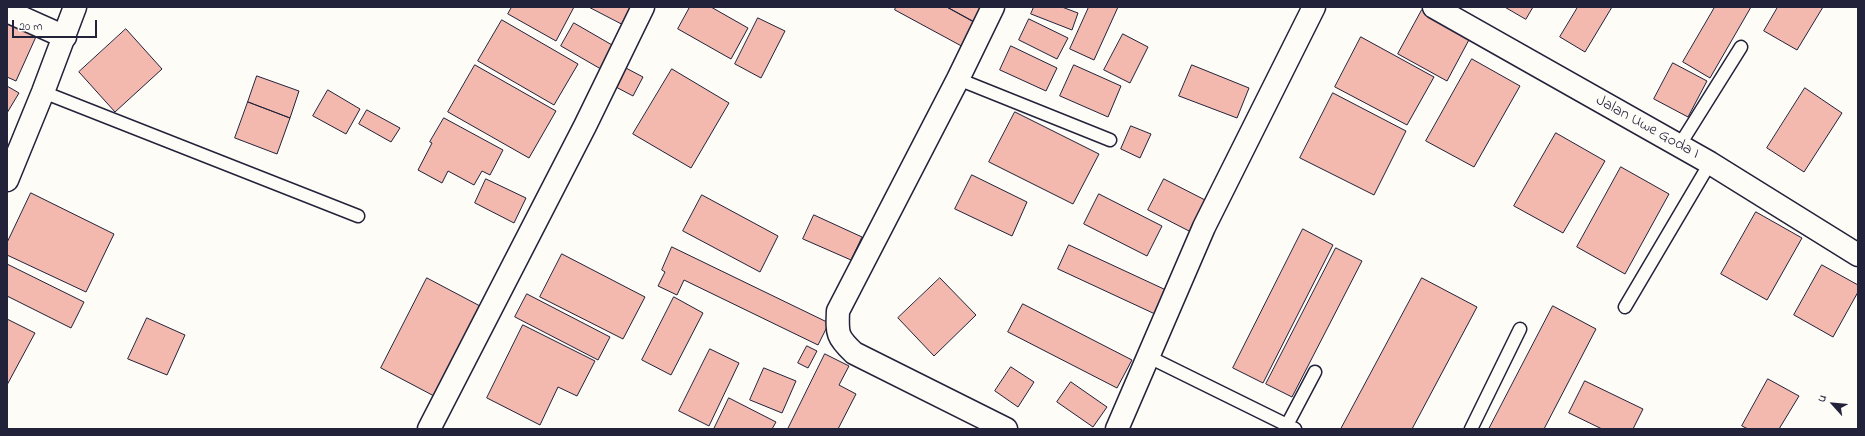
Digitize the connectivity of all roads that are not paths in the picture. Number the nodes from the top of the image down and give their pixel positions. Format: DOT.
graph roads {
  1 [pos="76,7"];
  2 [pos="643,7"];
  3 [pos="993,7"];
  4 [pos="1314,7"];
  5 [pos="1434,7"];
  6 [pos="7,11"];
  7 [pos="65,37"];
  8 [pos="1741,47"];
  9 [pos="958,80"];
  10 [pos="43,92"];
  11 [pos="1110,140"];
  12 [pos="1678,146"];
  13 [pos="1710,163"];
  14 [pos="7,180"];
  15 [pos="358,216"];
  16 [pos="1858,255"];
  17 [pos="1625,307"];
  18 [pos="1520,329"];
  19 [pos="1149,357"];
  20 [pos="1315,372"];
  21 [pos="1291,427"];
  22 [pos="429,429"];
  23 [pos="1006,429"];
  24 [pos="1117,429"];
  25 [pos="1471,429"];
  1 -- 7 [label="street"];
  2 -- 22 [label="street"];
  3 -- 9 [label="street"];
  4 -- 19 [label="street"];
  5 -- 12 [label="street, Jalan Uwe Goda I"];
  6 -- 7 [label="street"];
  7 -- 10 [label="street"];
  8 -- 12 [label="lane"];
  9 -- 11 [label="lane"];
  9 -- 23 [label="street"];
  10 -- 14 [label="street"];
  10 -- 15 [label="lane"];
  12 -- 13 [label="street, Jalan Uwe Goda I"];
  13 -- 16 [label="street, Jalan Uwe Goda I"];
  13 -- 17 [label="lane"];
  18 -- 25 [label="lane"];
  19 -- 21 [label="lane"];
  19 -- 24 [label="street"];
  20 -- 21 [label="lane"];
}
